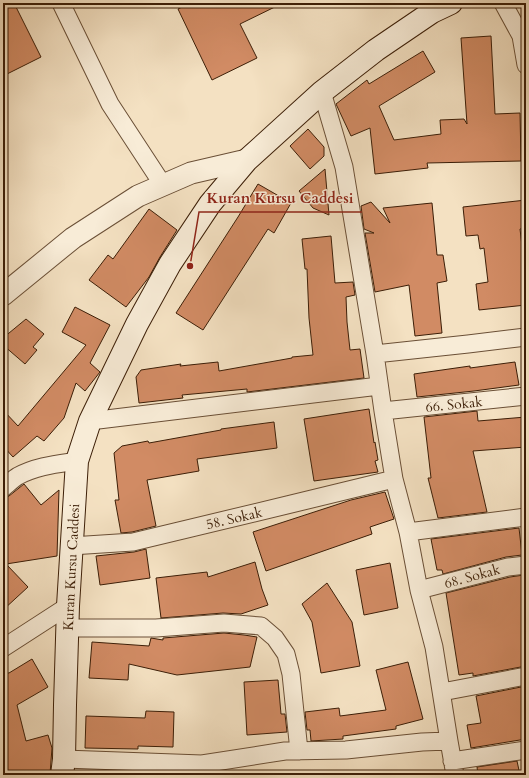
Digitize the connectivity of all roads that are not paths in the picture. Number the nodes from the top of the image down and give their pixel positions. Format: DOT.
graph roads {
  1 [pos="61,3"];
  2 [pos="451,3"];
  3 [pos="503,3"];
  4 [pos="526,65"];
  5 [pos="322,92"];
  6 [pos="247,160"];
  7 [pos="163,185"];
  8 [pos="3,295"];
  9 [pos="526,337"];
  10 [pos="375,354"];
  11 [pos="379,386"];
  12 [pos="526,396"];
  13 [pos="383,411"];
  14 [pos="90,420"];
  15 [pos="77,461"];
  16 [pos="394,479"];
  17 [pos="3,488"];
  18 [pos="526,517"];
  19 [pos="408,532"];
  20 [pos="71,546"];
  21 [pos="526,565"];
  22 [pos="419,590"];
  23 [pos="68,606"];
  24 [pos="68,628"];
  25 [pos="3,648"];
  26 [pos="526,676"];
  27 [pos="442,692"];
  28 [pos="449,741"];
  29 [pos="526,750"];
  30 [pos="299,751"];
  31 [pos="63,767"];
  32 [pos="453,768"];
  1 -- 7 [label="street"];
  2 -- 5 [label="main road, Kuran Kursu Caddesi"];
  3 -- 4 [label="street"];
  5 -- 6 [label="main road, Kuran Kursu Caddesi"];
  5 -- 10 [label="street"];
  6 -- 7 [label="street"];
  6 -- 14 [label="main road, Kuran Kursu Caddesi"];
  7 -- 8 [label="street"];
  9 -- 10 [label="street"];
  10 -- 11 [label="street"];
  11 -- 13 [label="street"];
  11 -- 14 [label="street"];
  12 -- 13 [label="street, 66. Sokak"];
  13 -- 16 [label="street"];
  14 -- 15 [label="main road, Kuran Kursu Caddesi"];
  15 -- 17 [label="street"];
  15 -- 20 [label="main road, Kuran Kursu Caddesi"];
  16 -- 19 [label="street"];
  16 -- 20 [label="street, 58. Sokak"];
  18 -- 19 [label="street"];
  19 -- 22 [label="street"];
  20 -- 23 [label="main road, Kuran Kursu Caddesi"];
  21 -- 22 [label="street, 68. Sokak"];
  22 -- 27 [label="street"];
  23 -- 24 [label="main road, Kuran Kursu Caddesi"];
  23 -- 25 [label="street"];
  24 -- 30 [label="street"];
  24 -- 31 [label="main road, Kuran Kursu Caddesi"];
  26 -- 27 [label="street"];
  27 -- 28 [label="street"];
  28 -- 30 [label="street"];
  28 -- 32 [label="street"];
  29 -- 32 [label="street"];
  30 -- 31 [label="street"];
}
